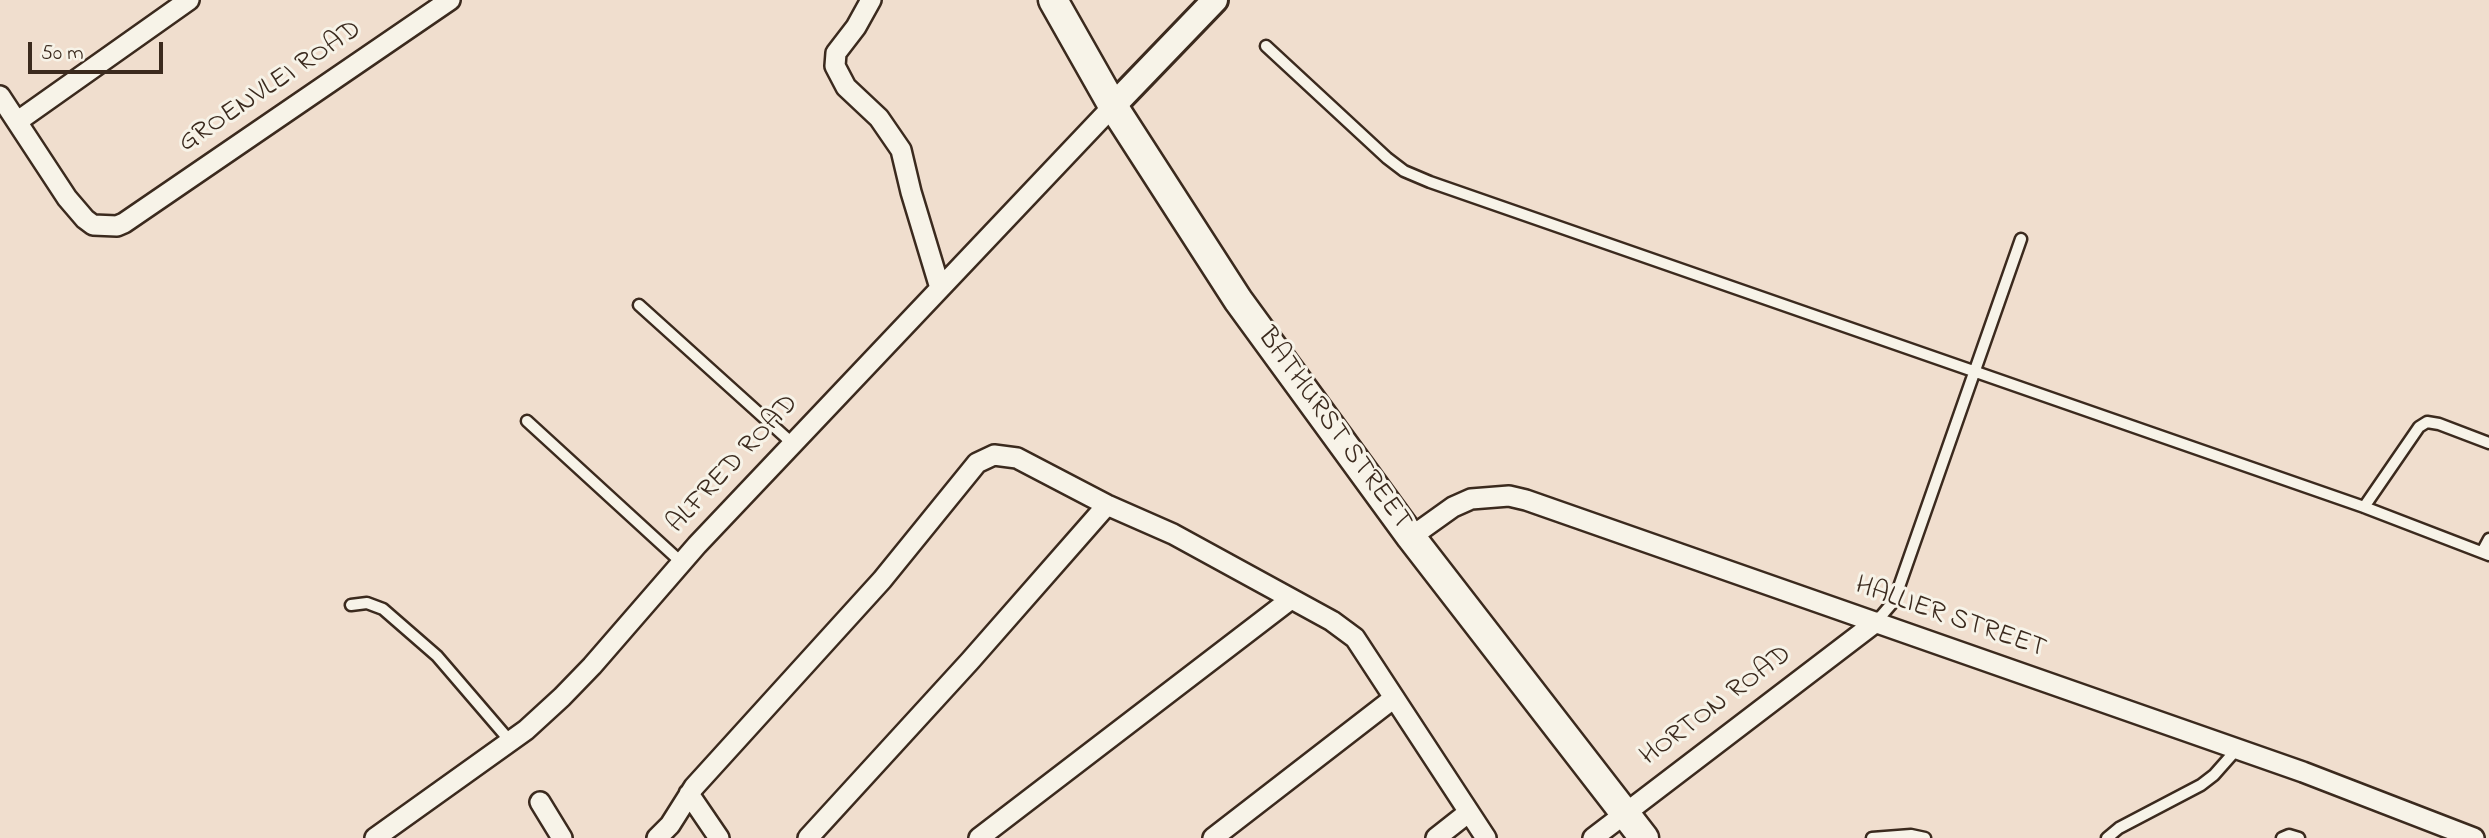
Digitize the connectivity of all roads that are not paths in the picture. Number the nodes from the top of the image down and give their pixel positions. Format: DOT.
graph roads {
  1 [pos="189,0"];
  2 [pos="450,0"];
  3 [pos="871,0"];
  4 [pos="1053,0"];
  5 [pos="1215,0"];
  6 [pos="1266,46"];
  7 [pos="0,96"];
  8 [pos="1113,106"];
  9 [pos="18,121"];
  10 [pos="2021,239"];
  11 [pos="940,288"];
  12 [pos="639,305"];
  13 [pos="1976,371"];
  14 [pos="527,421"];
  15 [pos="792,443"];
  16 [pos="2489,443"];
  17 [pos="1107,505"];
  18 [pos="2364,507"];
  19 [pos="1411,537"];
  20 [pos="2489,539"];
  21 [pos="2486,554"];
  22 [pos="681,562"];
  23 [pos="1291,599"];
  24 [pos="351,605"];
  25 [pos="1876,622"];
  26 [pos="1394,698"];
  27 [pos="510,741"];
  28 [pos="2237,749"];
  29 [pos="689,794"];
  30 [pos="540,802"];
  31 [pos="1469,812"];
  32 [pos="1625,813"];
  33 [pos="375,838"];
  34 [pos="562,838"];
  35 [pos="657,838"];
  36 [pos="719,838"];
  37 [pos="808,838"];
  38 [pos="979,838"];
  39 [pos="1213,838"];
  40 [pos="1436,838"];
  41 [pos="1486,838"];
  42 [pos="1593,838"];
  43 [pos="1644,838"];
  44 [pos="1872,838"];
  45 [pos="1925,838"];
  46 [pos="2107,838"];
  47 [pos="2282,838"];
  48 [pos="2299,838"];
  49 [pos="2474,838"];
  1 -- 9 [label="street"];
  2 -- 9 [label="street, GROENVLEI ROAD"];
  3 -- 11 [label="street"];
  4 -- 8 [label="main road, BATHURST STREET"];
  5 -- 8 [label="street"];
  6 -- 13 [label="lane"];
  7 -- 9 [label="street"];
  8 -- 11 [label="street, ALFRED ROAD"];
  8 -- 19 [label="main road, BATHURST STREET"];
  10 -- 13 [label="lane"];
  11 -- 15 [label="street, ALFRED ROAD"];
  12 -- 15 [label="lane"];
  13 -- 18 [label="lane"];
  13 -- 25 [label="lane"];
  14 -- 22 [label="lane"];
  15 -- 22 [label="street, ALFRED ROAD"];
  16 -- 18 [label="lane"];
  17 -- 23 [label="street"];
  17 -- 29 [label="street"];
  17 -- 37 [label="street"];
  18 -- 21 [label="lane"];
  19 -- 25 [label="street, HALLIER STREET"];
  19 -- 32 [label="main road, BATHURST STREET"];
  20 -- 21 [label="lane"];
  22 -- 27 [label="street, ALFRED ROAD"];
  23 -- 26 [label="street"];
  23 -- 38 [label="street"];
  24 -- 27 [label="lane"];
  25 -- 28 [label="street, HALLIER STREET"];
  25 -- 32 [label="street, HORTON ROAD"];
  26 -- 31 [label="street"];
  26 -- 39 [label="street"];
  27 -- 33 [label="street, ALFRED ROAD"];
  28 -- 46 [label="lane"];
  28 -- 49 [label="street, HALLIER STREET"];
  29 -- 35 [label="street"];
  29 -- 36 [label="street"];
  30 -- 34 [label="street"];
  31 -- 40 [label="street"];
  31 -- 41 [label="street"];
  32 -- 42 [label="street, HORTON ROAD"];
  32 -- 43 [label="main road, BATHURST STREET"];
  44 -- 45 [label="lane"];
  47 -- 48 [label="lane"];
}
